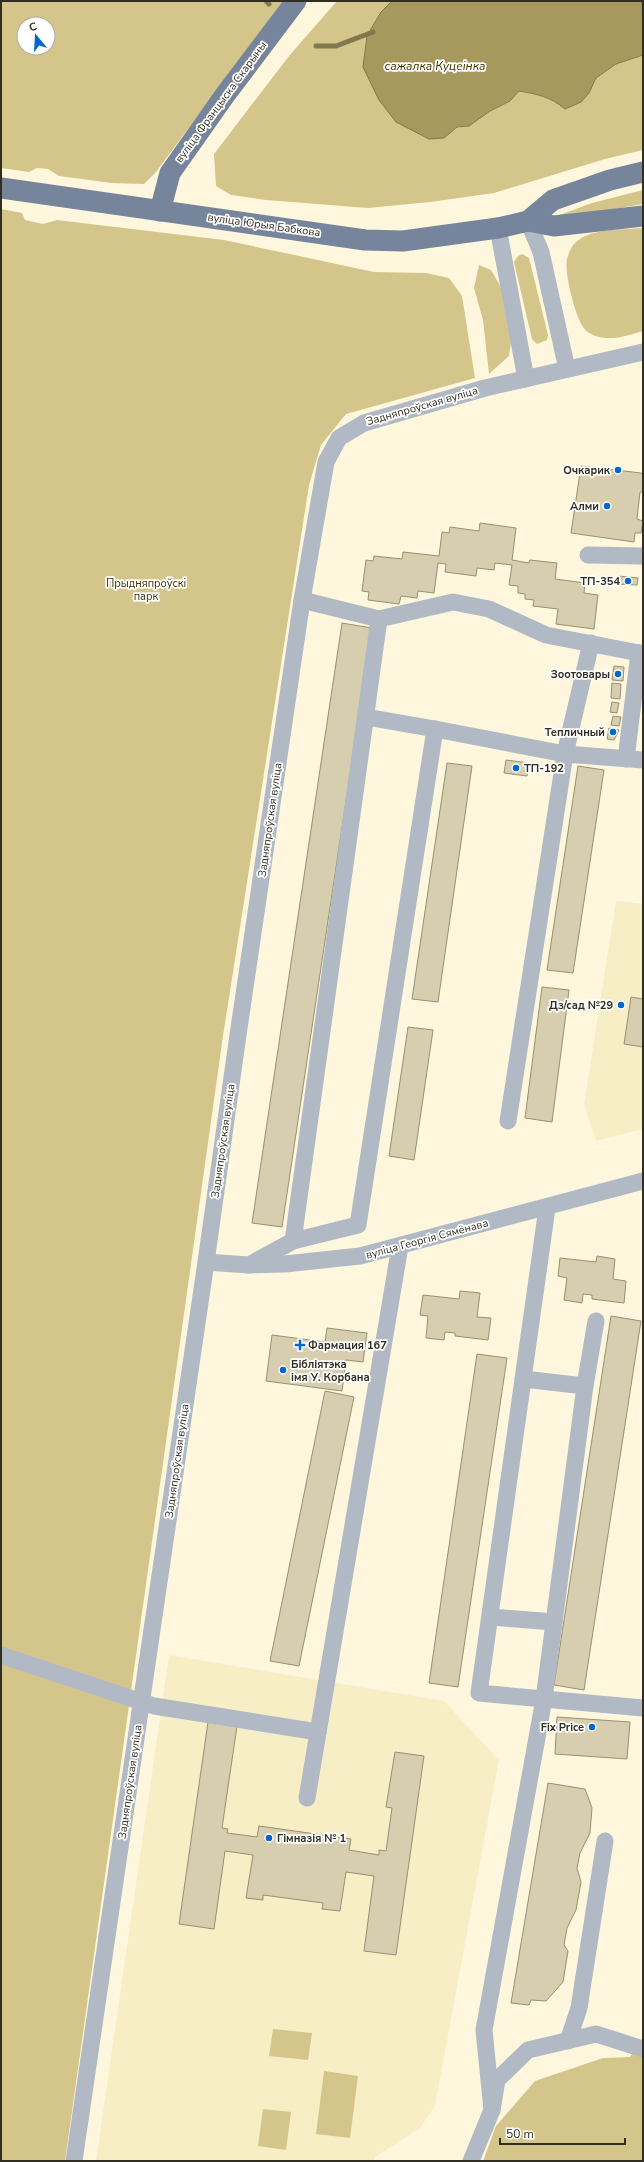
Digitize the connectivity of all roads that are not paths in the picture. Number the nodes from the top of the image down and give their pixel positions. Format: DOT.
graph roads {
  1 [pos="296,1"];
  2 [pos="643,172"];
  3 [pos="1,188"];
  4 [pos="160,211"];
  5 [pos="643,216"];
  6 [pos="528,221"];
  7 [pos="498,228"];
  8 [pos="643,352"];
  9 [pos="567,369"];
  10 [pos="526,379"];
  11 [pos="588,555"];
  12 [pos="643,556"];
  13 [pos="302,600"];
  14 [pos="379,618"];
  15 [pos="591,643"];
  16 [pos="641,653"];
  17 [pos="366,717"];
  18 [pos="435,729"];
  19 [pos="565,754"];
  20 [pos="635,759"];
  21 [pos="508,1121"];
  22 [pos="643,1181"];
  23 [pos="547,1208"];
  24 [pos="293,1240"];
  25 [pos="400,1246"];
  26 [pos="206,1262"];
  27 [pos="249,1265"];
  28 [pos="596,1321"];
  29 [pos="524,1379"];
  30 [pos="585,1386"];
  31 [pos="491,1617"];
  32 [pos="554,1622"];
  33 [pos="1,1655"];
  34 [pos="544,1699"];
  35 [pos="142,1702"];
  36 [pos="643,1708"];
  37 [pos="318,1732"];
  38 [pos="307,1798"];
  39 [pos="605,1841"];
  40 [pos="568,2041"];
  41 [pos="643,2049"];
  42 [pos="492,2110"];
  43 [pos="74,2161"];
  44 [pos="471,2161"];
  1 -- 4 [label="main road, вуліца Францыска Скарыны"];
  2 -- 6 [label="main road"];
  3 -- 4 [label="main road, вуліца Юрыя Бабкова"];
  4 -- 7 [label="main road, вуліца Юрыя Бабкова"];
  5 -- 6 [label="main road"];
  6 -- 7 [label="main road, вуліца Юрыя Бабкова"];
  6 -- 9 [label="street"];
  7 -- 10 [label="street"];
  8 -- 9 [label="street, Задняпроўская вуліца"];
  9 -- 10 [label="street, Задняпроўская вуліца"];
  10 -- 13 [label="street, Задняпроўская вуліца"];
  11 -- 12 [label="street"];
  13 -- 14 [label="street"];
  13 -- 26 [label="street, Задняпроўская вуліца"];
  14 -- 15 [label="street"];
  14 -- 17 [label="street"];
  15 -- 16 [label="street"];
  15 -- 19 [label="street"];
  16 -- 20 [label="street"];
  17 -- 18 [label="street"];
  17 -- 24 [label="street"];
  18 -- 19 [label="street"];
  18 -- 24 [label="street"];
  19 -- 20 [label="street"];
  19 -- 21 [label="street"];
  22 -- 23 [label="street, вуліца Георгія Сямёнава"];
  23 -- 25 [label="street, вуліца Георгія Сямёнава"];
  23 -- 29 [label="street"];
  24 -- 27 [label="street"];
  25 -- 27 [label="street, вуліца Георгія Сямёнава"];
  25 -- 37 [label="street"];
  26 -- 27 [label="street, вуліца Георгія Сямёнава"];
  26 -- 35 [label="street, Задняпроўская вуліца"];
  28 -- 30 [label="street"];
  29 -- 30 [label="street"];
  29 -- 31 [label="street"];
  30 -- 32 [label="street"];
  31 -- 32 [label="street"];
  31 -- 34 [label="street"];
  32 -- 34 [label="street"];
  33 -- 35 [label="street"];
  34 -- 36 [label="street"];
  34 -- 42 [label="street"];
  35 -- 37 [label="street"];
  35 -- 43 [label="street, Задняпроўская вуліца"];
  37 -- 38 [label="street"];
  39 -- 40 [label="street"];
  40 -- 41 [label="street"];
  40 -- 42 [label="street"];
  42 -- 44 [label="street"];
}
